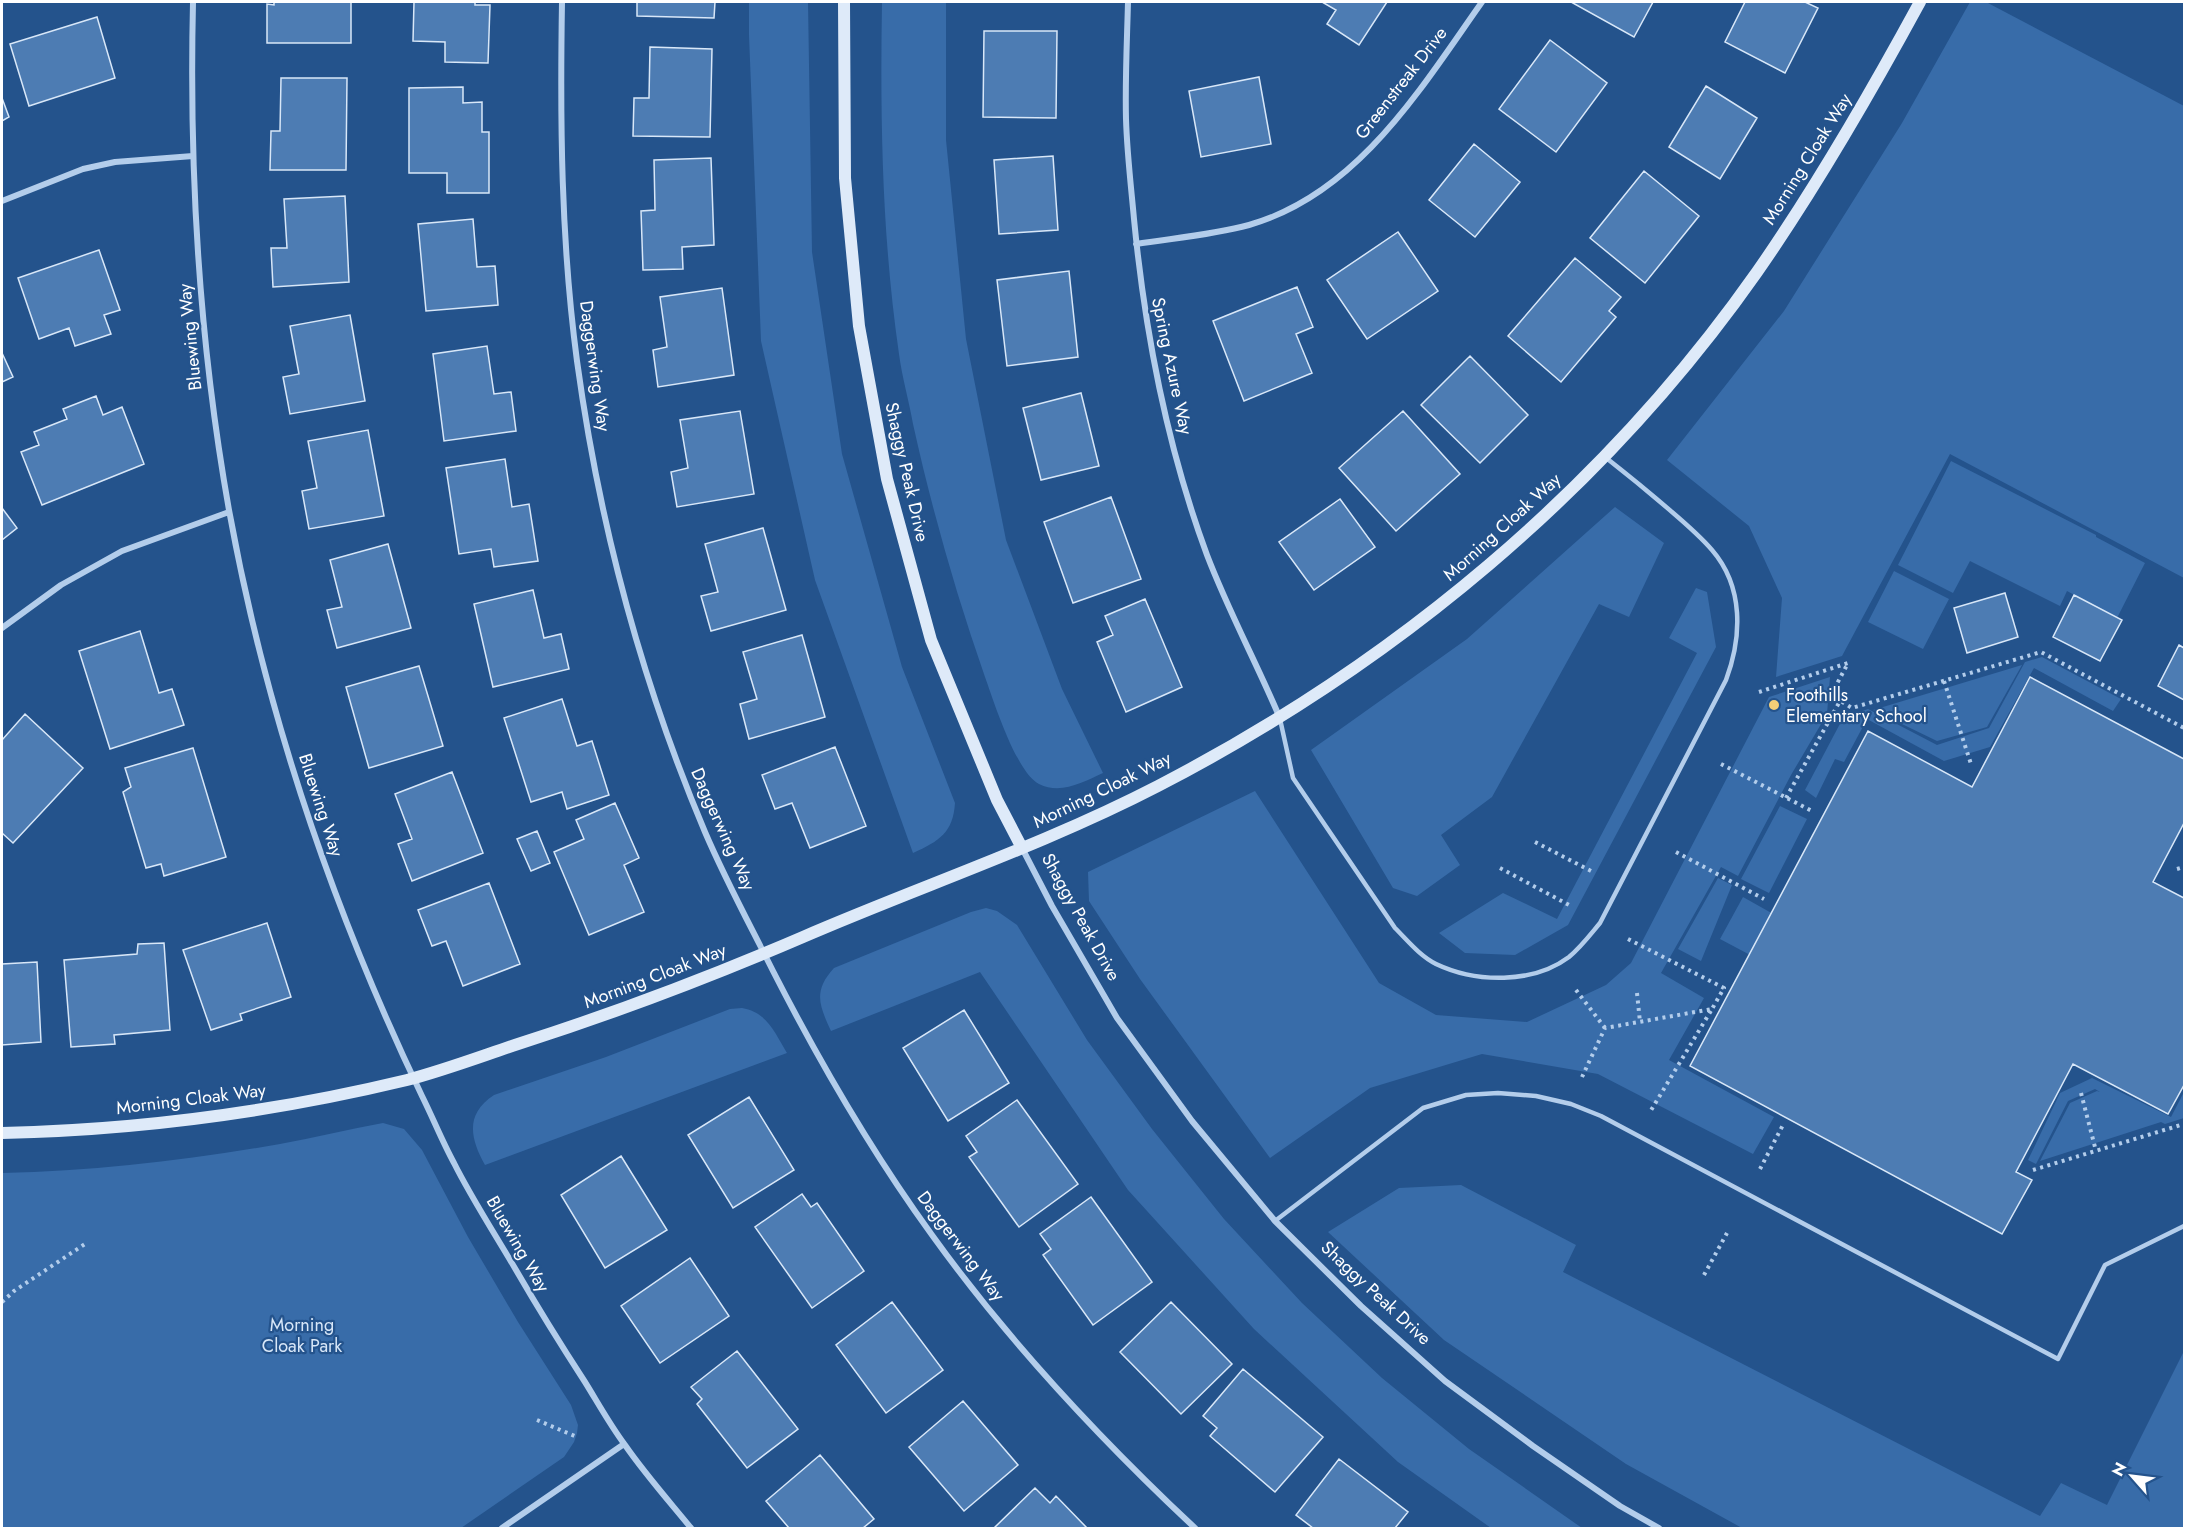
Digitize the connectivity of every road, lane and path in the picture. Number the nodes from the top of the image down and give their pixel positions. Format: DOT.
graph roads {
  1 [pos="193,2"];
  2 [pos="562,2"];
  3 [pos="844,2"];
  4 [pos="1128,2"];
  5 [pos="1482,2"];
  6 [pos="1920,2"];
  7 [pos="193,156"];
  8 [pos="2,201"];
  9 [pos="1136,244"];
  10 [pos="1605,456"];
  11 [pos="229,512"];
  12 [pos="2,628"];
  13 [pos="1944,681"];
  14 [pos="1759,692"];
  15 [pos="1840,701"];
  16 [pos="1279,716"];
  17 [pos="2184,728"];
  18 [pos="1721,764"];
  19 [pos="1971,764"];
  20 [pos="1786,798"];
  21 [pos="1812,811"];
  22 [pos="1535,842"];
  23 [pos="1022,848"];
  24 [pos="1676,852"];
  25 [pos="2184,867"];
  26 [pos="1500,868"];
  27 [pos="2177,869"];
  28 [pos="1591,871"];
  29 [pos="1764,899"];
  30 [pos="1569,904"];
  31 [pos="1628,939"];
  32 [pos="764,954"];
  33 [pos="1576,990"];
  34 [pos="1637,993"];
  35 [pos="1712,1009"];
  36 [pos="1640,1022"];
  37 [pos="1605,1028"];
  38 [pos="1582,1077"];
  39 [pos="413,1078"];
  40 [pos="2081,1093"];
  41 [pos="1650,1112"];
  42 [pos="1784,1124"];
  43 [pos="2184,1124"];
  44 [pos="2,1133"];
  45 [pos="2096,1151"];
  46 [pos="1760,1169"];
  47 [pos="2033,1170"];
  48 [pos="1275,1221"];
  49 [pos="2184,1226"];
  50 [pos="1727,1233"];
  51 [pos="88,1242"];
  52 [pos="1704,1275"];
  53 [pos="2,1302"];
  54 [pos="537,1420"];
  55 [pos="577,1437"];
  56 [pos="624,1444"];
  57 [pos="502,1528"];
  58 [pos="691,1528"];
  59 [pos="1195,1528"];
  60 [pos="1659,1528"];
  1 -- 7 [label="street, Bluewing Way"];
  2 -- 32 [label="street, Daggerwing Way"];
  3 -- 23 [label="street, Shaggy Peak Drive"];
  4 -- 9 [label="street, Spring Azure Way"];
  5 -- 9 [label="street, Greenstreak Drive"];
  6 -- 10 [label="street, Morning Cloak Way"];
  7 -- 8 [label="street"];
  7 -- 11 [label="street, Bluewing Way"];
  9 -- 16 [label="street, Spring Azure Way"];
  10 -- 16 [label="street, Morning Cloak Way"];
  10 -- 16 [label="lane"];
  11 -- 12 [label="street"];
  11 -- 39 [label="street, Bluewing Way"];
  13 -- 15 [label="path"];
  13 -- 17 [label="path"];
  13 -- 19 [label="path"];
  14 -- 15 [label="path"];
  15 -- 20 [label="path"];
  16 -- 23 [label="street, Morning Cloak Way"];
  18 -- 20 [label="path"];
  20 -- 21 [label="path"];
  22 -- 28 [label="path"];
  23 -- 32 [label="street, Morning Cloak Way"];
  23 -- 48 [label="street, Shaggy Peak Drive"];
  24 -- 29 [label="path"];
  25 -- 27 [label="path"];
  26 -- 30 [label="path"];
  31 -- 35 [label="path"];
  32 -- 39 [label="street, Morning Cloak Way"];
  32 -- 59 [label="street, Daggerwing Way"];
  33 -- 37 [label="path"];
  34 -- 36 [label="path"];
  35 -- 36 [label="path"];
  35 -- 41 [label="path"];
  36 -- 37 [label="path"];
  37 -- 38 [label="path"];
  39 -- 44 [label="street, Morning Cloak Way"];
  39 -- 56 [label="street, Bluewing Way"];
  40 -- 45 [label="path"];
  42 -- 46 [label="path"];
  43 -- 45 [label="path"];
  45 -- 47 [label="path"];
  48 -- 49 [label="lane"];
  48 -- 60 [label="street, Shaggy Peak Drive"];
  50 -- 52 [label="path"];
  51 -- 53 [label="path"];
  54 -- 55 [label="path"];
  56 -- 57 [label="street"];
  56 -- 58 [label="street, Bluewing Way"];
}
